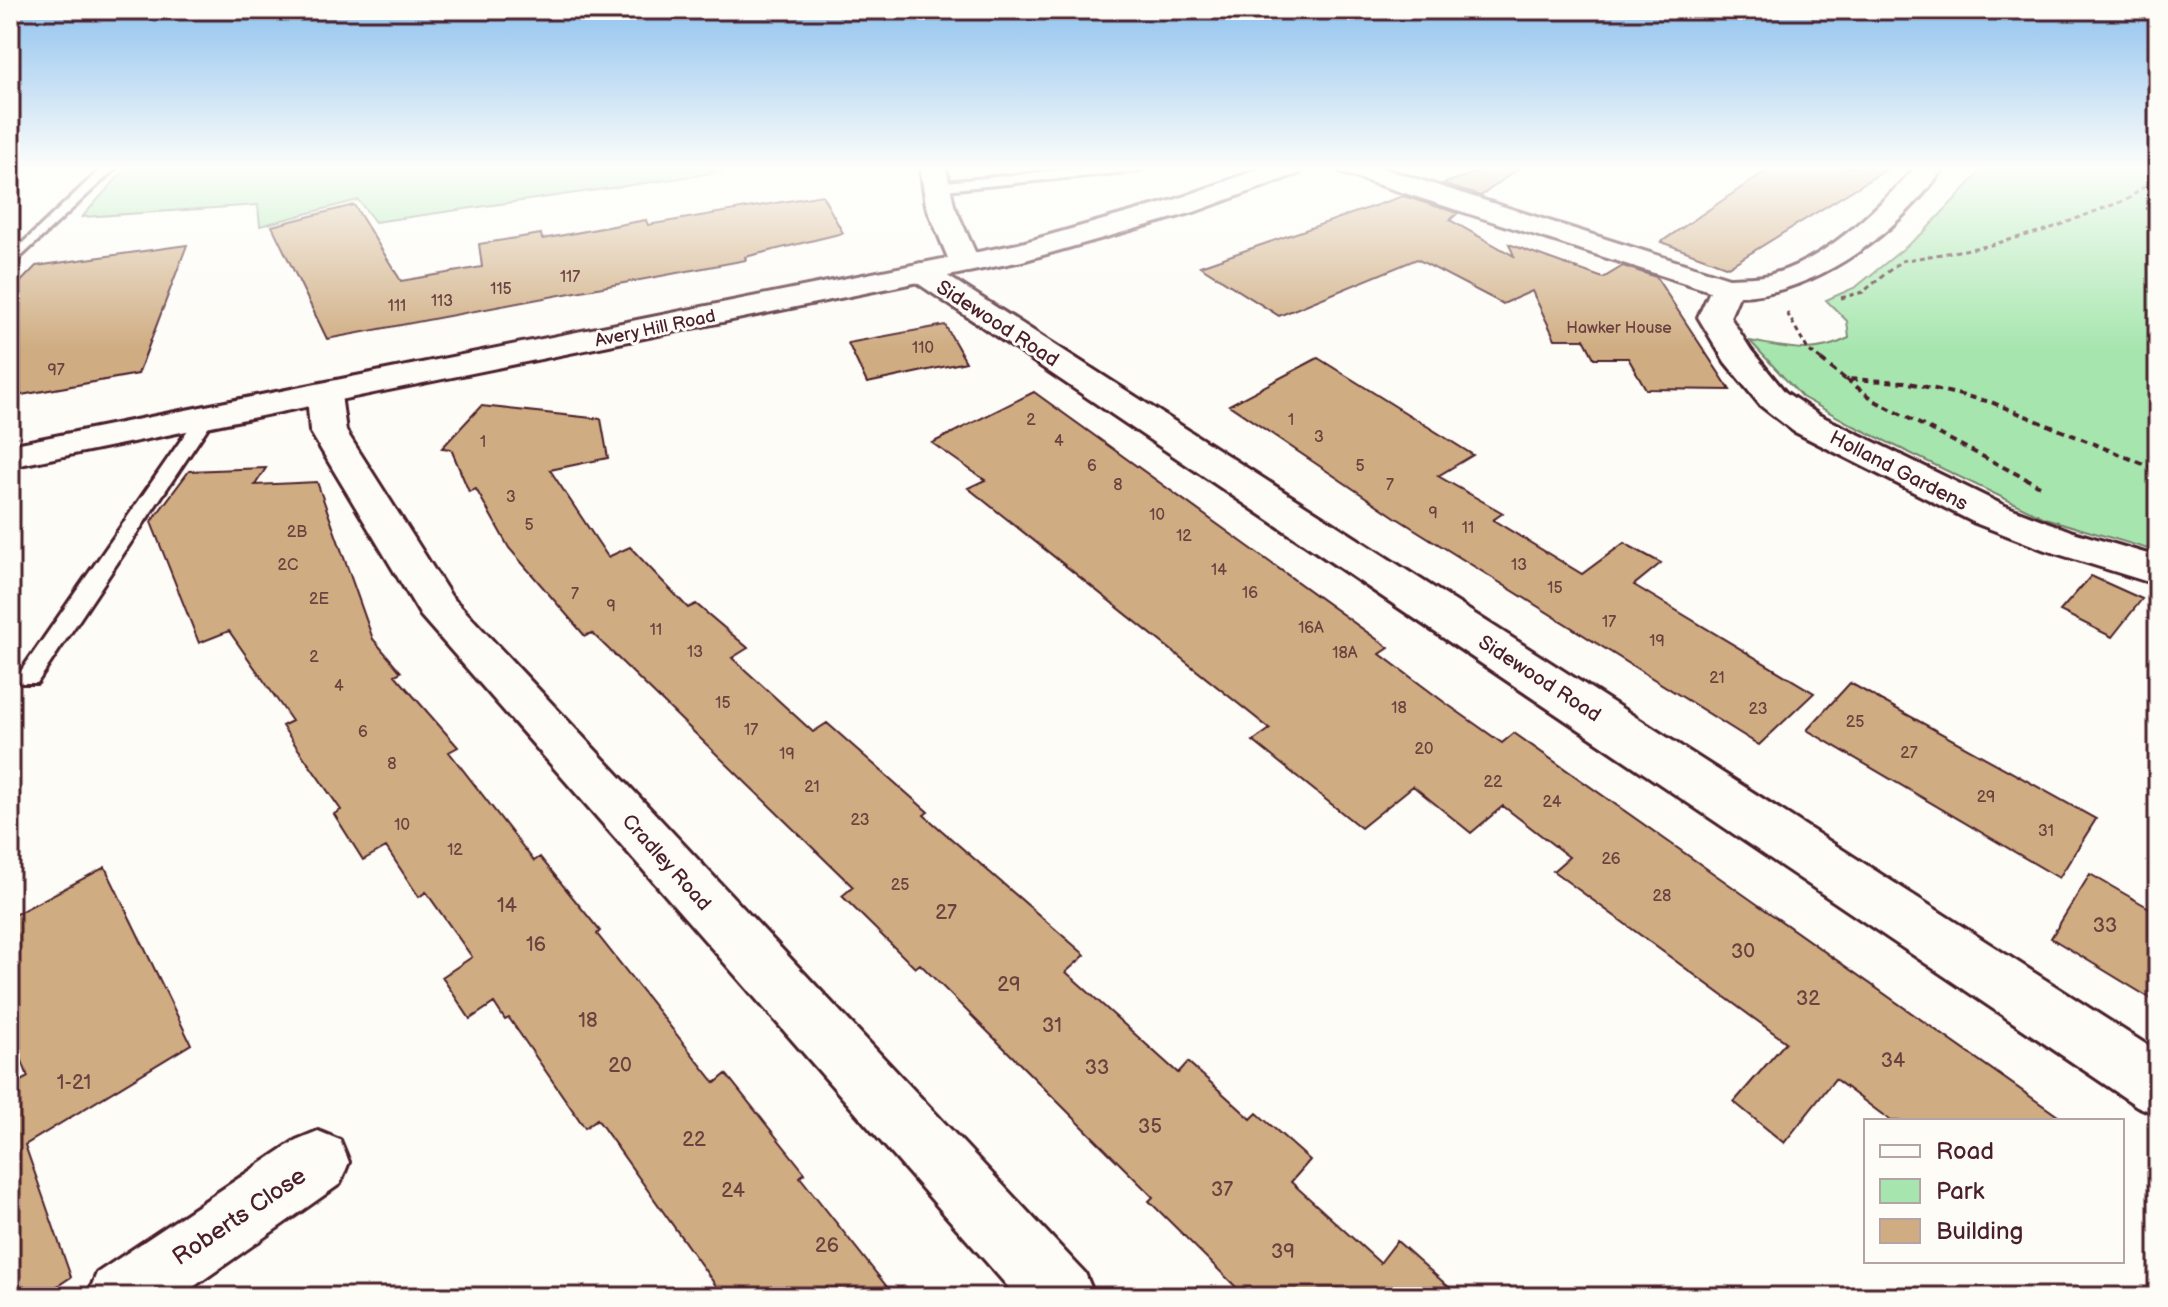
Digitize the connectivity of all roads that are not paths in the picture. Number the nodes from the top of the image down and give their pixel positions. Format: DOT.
graph roads {
  1 [pos="47,228"];
  2 [pos="947,228"];
  3 [pos="1107,228"];
  4 [pos="1542,228"];
  5 [pos="1865,228"];
  6 [pos="10,263"];
  7 [pos="965,263"];
  8 [pos="921,272"];
  9 [pos="1727,287"];
  10 [pos="324,395"];
  11 [pos="205,418"];
  12 [pos="10,456"];
  13 [pos="2158,571"];
  14 [pos="29,677"];
  15 [pos="2158,1086"];
  16 [pos="318,1162"];
  17 [pos="121,1297"];
  18 [pos="1061,1297"];
  1 -- 6 [label="lane"];
  2 -- 7 [label="street"];
  3 -- 7 [label="street, Avery Hill Road"];
  4 -- 9 [label="street"];
  5 -- 9 [label="street"];
  7 -- 8 [label="street, Avery Hill Road"];
  8 -- 10 [label="street, Avery Hill Road"];
  8 -- 15 [label="street, Sidewood Road"];
  9 -- 13 [label="street, Holland Gardens"];
  10 -- 11 [label="street, Avery Hill Road"];
  10 -- 18 [label="street, Cradley Road"];
  11 -- 12 [label="street, Avery Hill Road"];
  11 -- 14 [label="lane"];
  16 -- 17 [label="street, Roberts Close"];
}
